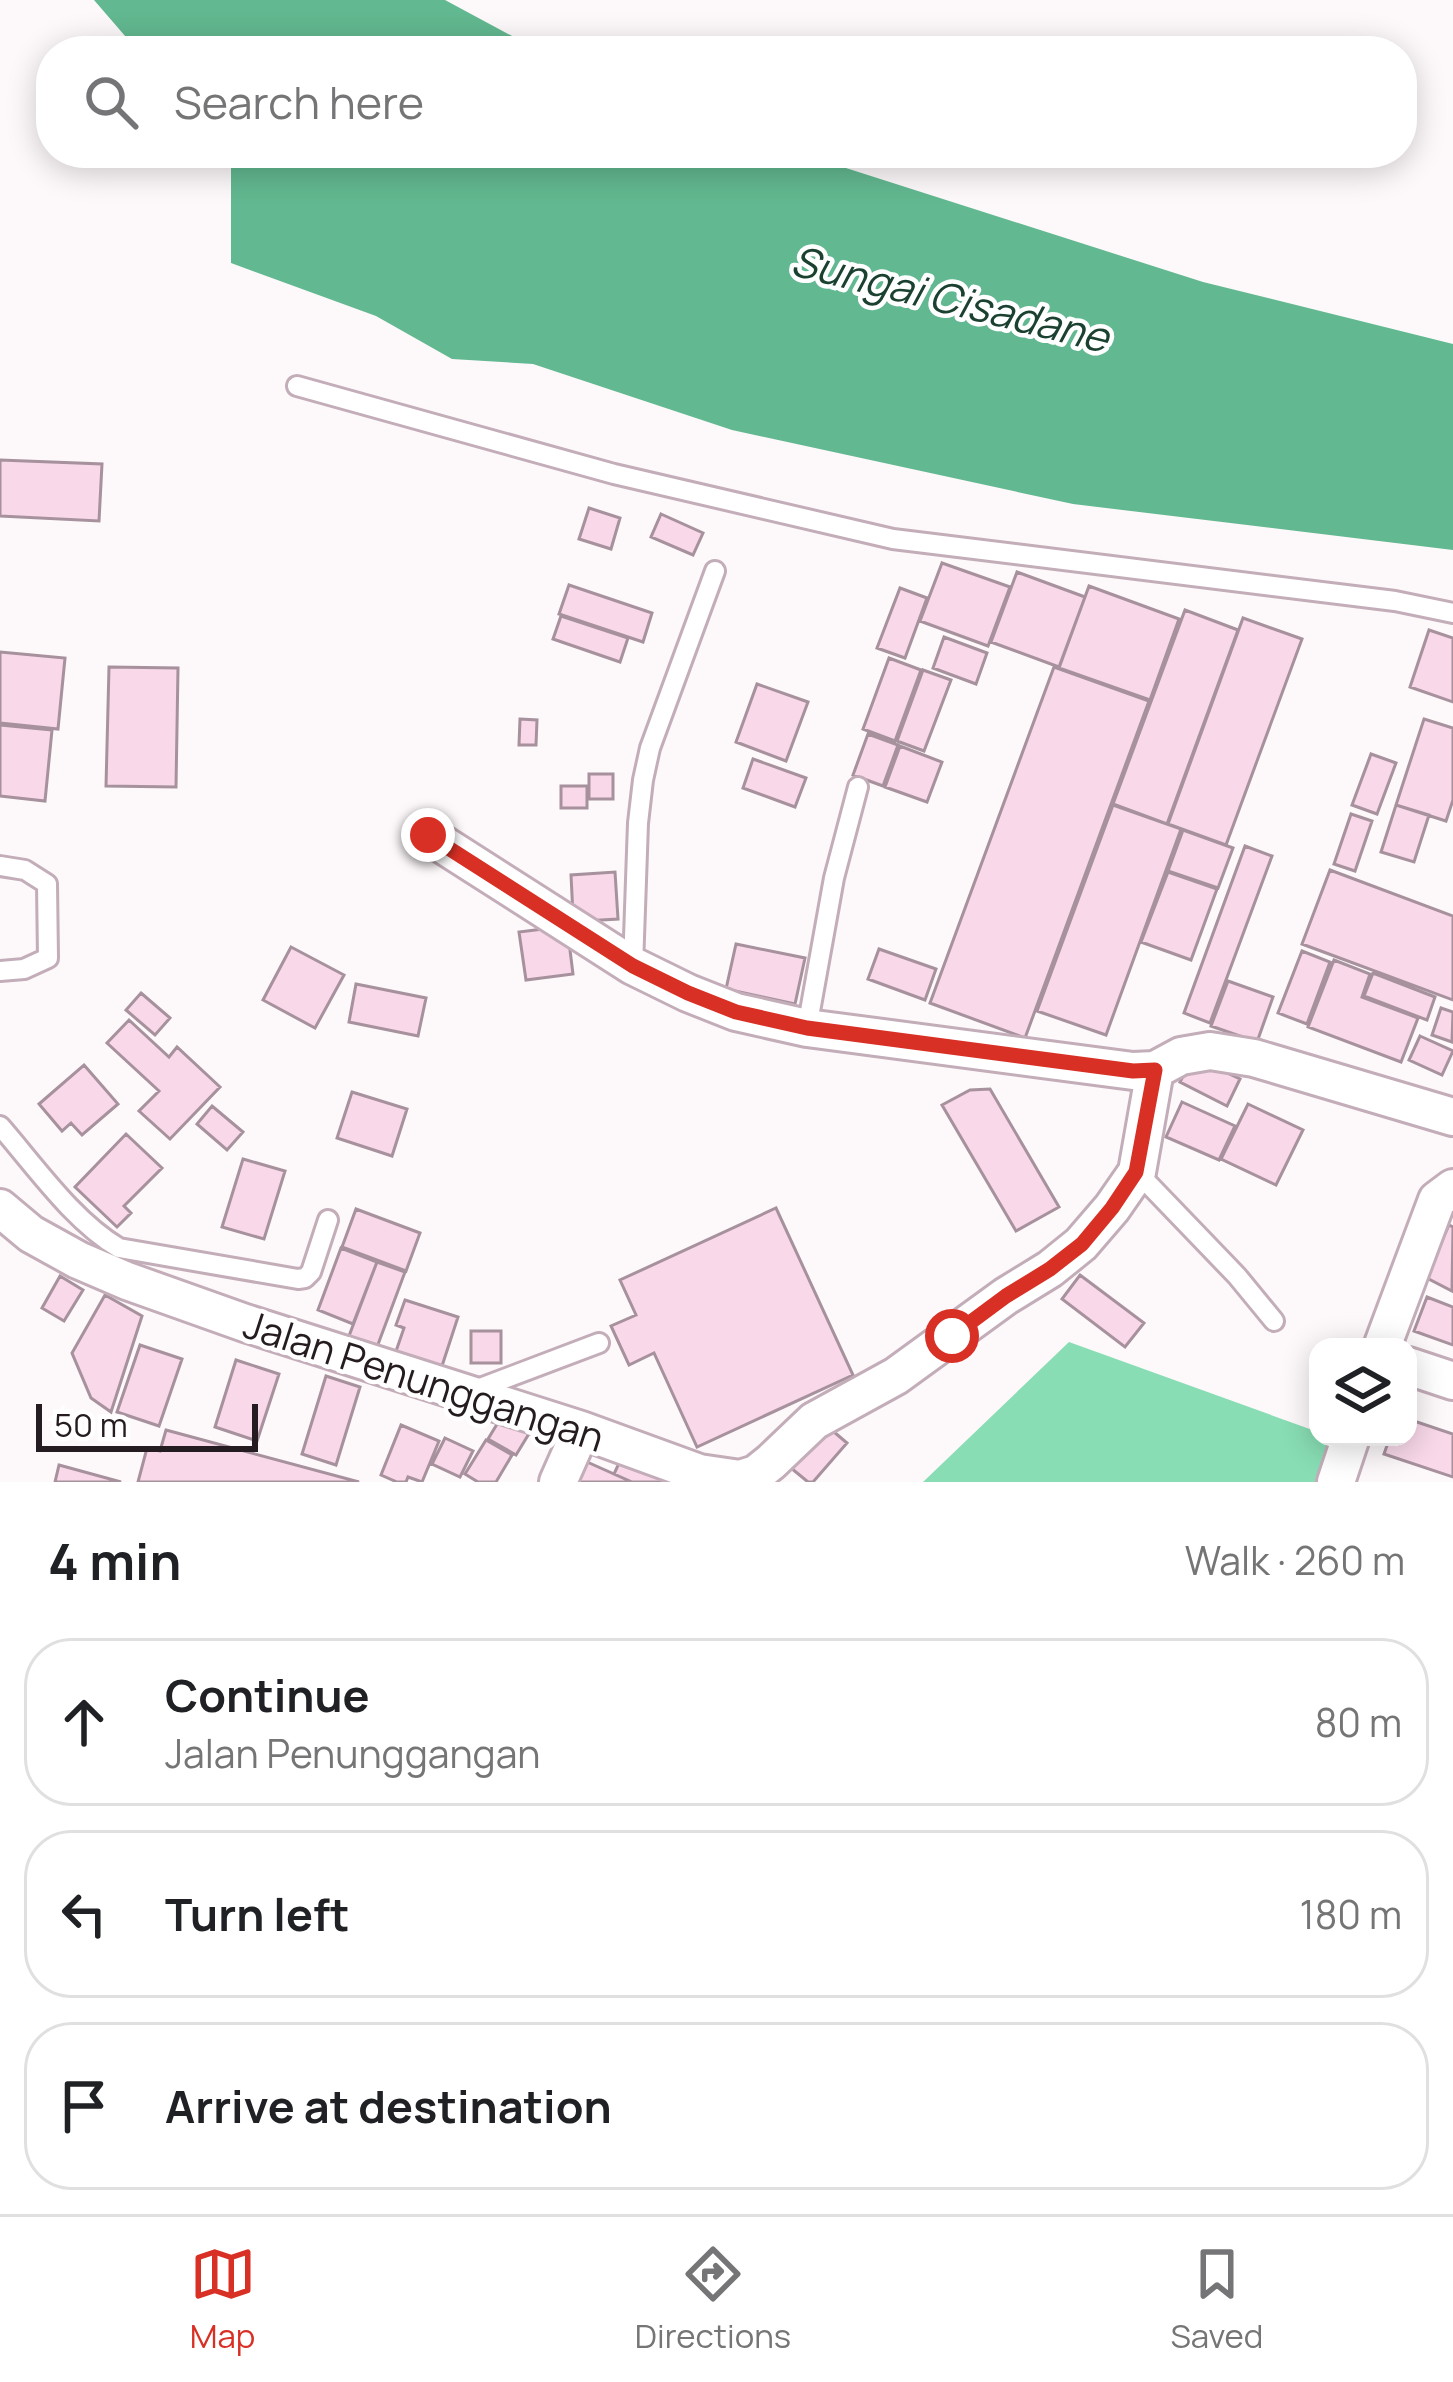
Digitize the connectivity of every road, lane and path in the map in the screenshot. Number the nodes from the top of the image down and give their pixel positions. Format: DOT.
graph roads {
  1 [pos="297,386"];
  2 [pos="715,571"];
  3 [pos="1453,613"];
  4 [pos="858,787"];
  5 [pos="428,835"];
  6 [pos="0,866"];
  7 [pos="633,966"];
  8 [pos="0,971"];
  9 [pos="807,1028"];
  10 [pos="1155,1070"];
  11 [pos="1453,1118"];
  12 [pos="0,1126"];
  13 [pos="1136,1172"];
  14 [pos="1453,1188"];
  15 [pos="0,1208"];
  16 [pos="328,1220"];
  17 [pos="1274,1321"];
  18 [pos="1385,1338"];
  19 [pos="599,1343"];
  20 [pos="1417,1369"];
  21 [pos="1453,1381"];
  22 [pos="465,1394"];
  23 [pos="580,1430"];
  24 [pos="1348,1446"];
  25 [pos="740,1480"];
  26 [pos="558,1482"];
  27 [pos="1336,1482"];
  1 -- 3 [label="lane"];
  2 -- 7 [label="lane"];
  4 -- 9 [label="lane"];
  5 -- 7 [label="street"];
  6 -- 8 [label="lane"];
  7 -- 9 [label="street"];
  9 -- 10 [label="street"];
  10 -- 11 [label="street"];
  10 -- 13 [label="street, Jalan Penunggangan"];
  12 -- 16 [label="lane"];
  13 -- 17 [label="lane"];
  13 -- 25 [label="street, Jalan Penunggangan"];
  14 -- 18 [label="street"];
  15 -- 22 [label="street, Jalan Penunggangan"];
  19 -- 22 [label="lane"];
  20 -- 21 [label="street"];
  22 -- 23 [label="street, Jalan Penunggangan"];
  23 -- 25 [label="street, Jalan Penunggangan"];
  23 -- 26 [label="street"];
  24 -- 27 [label="street"];
}
